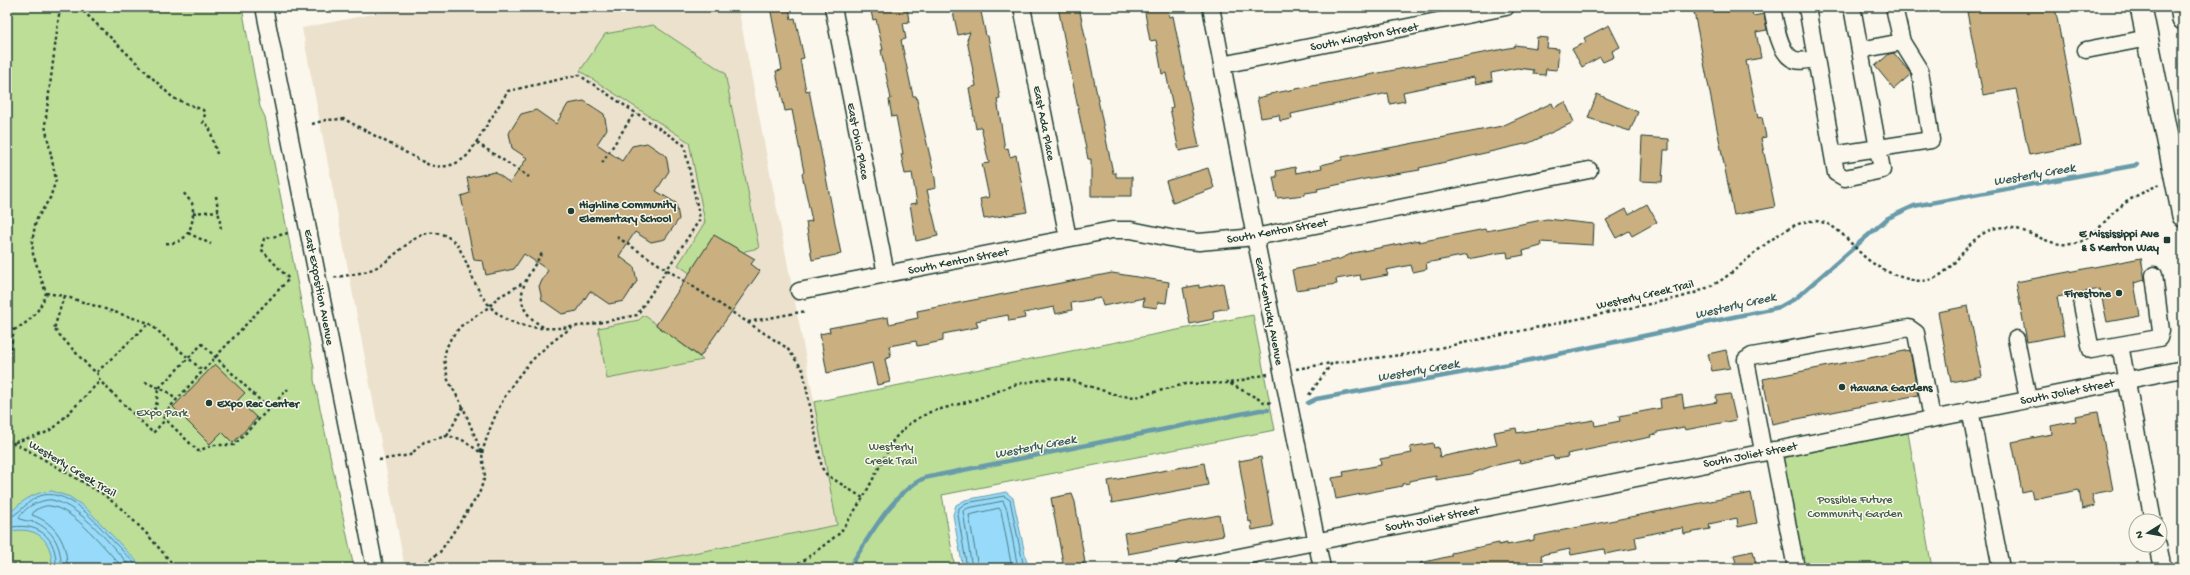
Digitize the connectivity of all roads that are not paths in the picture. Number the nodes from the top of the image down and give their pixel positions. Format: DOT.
graph roads {
  1 [pos="264,7"];
  2 [pos="833,7"];
  3 [pos="1022,7"];
  4 [pos="1211,7"];
  5 [pos="1506,7"];
  6 [pos="1772,7"];
  7 [pos="1807,7"];
  8 [pos="1852,7"];
  9 [pos="1894,7"];
  10 [pos="2141,7"];
  11 [pos="2180,7"];
  12 [pos="2183,19"];
  13 [pos="2148,38"];
  14 [pos="1902,42"];
  15 [pos="1860,50"];
  16 [pos="2086,50"];
  17 [pos="1816,58"];
  18 [pos="1222,64"];
  19 [pos="1879,148"];
  20 [pos="1833,155"];
  21 [pos="2178,160"];
  22 [pos="1589,170"];
  23 [pos="2183,216"];
  24 [pos="1255,237"];
  25 [pos="1068,238"];
  26 [pos="886,274"];
  27 [pos="2154,274"];
  28 [pos="799,292"];
  29 [pos="2082,305"];
  30 [pos="2016,339"];
  31 [pos="2120,345"];
  32 [pos="2183,369"];
  33 [pos="2126,380"];
  34 [pos="2028,399"];
  35 [pos="1970,410"];
  36 [pos="1932,418"];
  37 [pos="1768,451"];
  38 [pos="2151,513"];
  39 [pos="1316,541"];
  40 [pos="2160,553"];
  41 [pos="375,568"];
  42 [pos="1184,568"];
  43 [pos="1322,568"];
  44 [pos="1796,568"];
  45 [pos="2001,568"];
  46 [pos="2163,568"];
  1 -- 41 [label="street, East Exposition Avenue"];
  2 -- 26 [label="street, East Ohio Place"];
  3 -- 25 [label="street, East Ada Place"];
  4 -- 18 [label="street, East Kentucky Avenue"];
  5 -- 18 [label="street, South Kingston Street"];
  6 -- 17 [label="street"];
  7 -- 17 [label="street"];
  8 -- 15 [label="street"];
  9 -- 14 [label="street"];
  10 -- 13 [label="main road"];
  11 -- 12 [label="main road"];
  13 -- 16 [label="street"];
  13 -- 21 [label="main road"];
  14 -- 15 [label="street"];
  14 -- 19 [label="street"];
  15 -- 19 [label="street"];
  17 -- 20 [label="street"];
  18 -- 24 [label="street, East Kentucky Avenue"];
  19 -- 20 [label="street"];
  19 -- 20 [label="street"];
  21 -- 23 [label="main road"];
  22 -- 24 [label="street, South Kenton Street"];
  24 -- 25 [label="street, South Kenton Street"];
  24 -- 39 [label="street, East Kentucky Avenue"];
  25 -- 26 [label="street, South Kenton Street"];
  26 -- 28 [label="street, South Kenton Street"];
  27 -- 31 [label="street"];
  29 -- 31 [label="street"];
  30 -- 34 [label="street"];
  31 -- 33 [label="street"];
  32 -- 33 [label="street, South Joliet Street"];
  33 -- 34 [label="street, South Joliet Street"];
  33 -- 38 [label="street"];
  34 -- 35 [label="street, South Joliet Street"];
  35 -- 36 [label="street, South Joliet Street"];
  35 -- 45 [label="street"];
  36 -- 37 [label="street, South Joliet Street"];
  36 -- 37 [label="street"];
  37 -- 39 [label="street, South Joliet Street"];
  37 -- 44 [label="street"];
  39 -- 42 [label="street, South Joliet Street"];
  39 -- 43 [label="street, East Kentucky Avenue"];
  40 -- 46 [label="street"];
}
